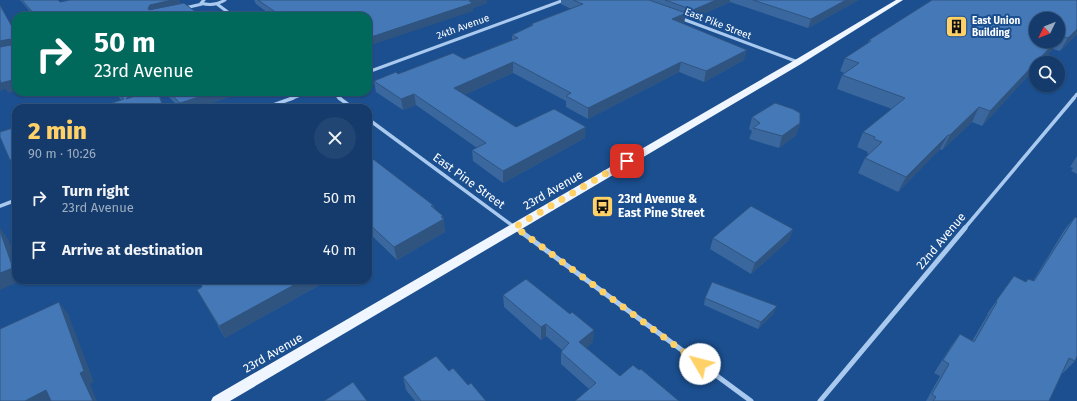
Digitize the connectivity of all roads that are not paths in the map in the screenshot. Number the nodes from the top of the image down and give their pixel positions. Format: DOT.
graph roads {
  1 [pos="204,0"];
  2 [pos="225,0"];
  3 [pos="564,0"];
  4 [pos="900,0"];
  5 [pos="202,4"];
  6 [pos="217,4"];
  7 [pos="183,9"];
  8 [pos="228,12"];
  9 [pos="675,16"];
  10 [pos="798,62"];
  11 [pos="372,71"];
  12 [pos="1077,94"];
  13 [pos="297,96"];
  14 [pos="337,96"];
  15 [pos="276,104"];
  16 [pos="348,104"];
  17 [pos="372,122"];
  18 [pos="12,202"];
  19 [pos="0,206"];
  20 [pos="515,227"];
  21 [pos="218,401"];
  22 [pos="750,401"];
  23 [pos="820,401"];
  1 -- 5 [label="street"];
  2 -- 6 [label="street"];
  3 -- 11 [label="street, 24th Avenue"];
  4 -- 10 [label="main road, 23rd Avenue"];
  5 -- 6 [label="street"];
  5 -- 7 [label="street"];
  6 -- 8 [label="street"];
  9 -- 10 [label="street, East Pike Street"];
  10 -- 20 [label="main road, 23rd Avenue"];
  12 -- 23 [label="street, 22nd Avenue"];
  13 -- 15 [label="street"];
  14 -- 16 [label="street"];
  17 -- 20 [label="street, East Pine Street"];
  18 -- 19 [label="street"];
  20 -- 21 [label="main road, 23rd Avenue"];
  20 -- 22 [label="street, East Pine Street"];
}
